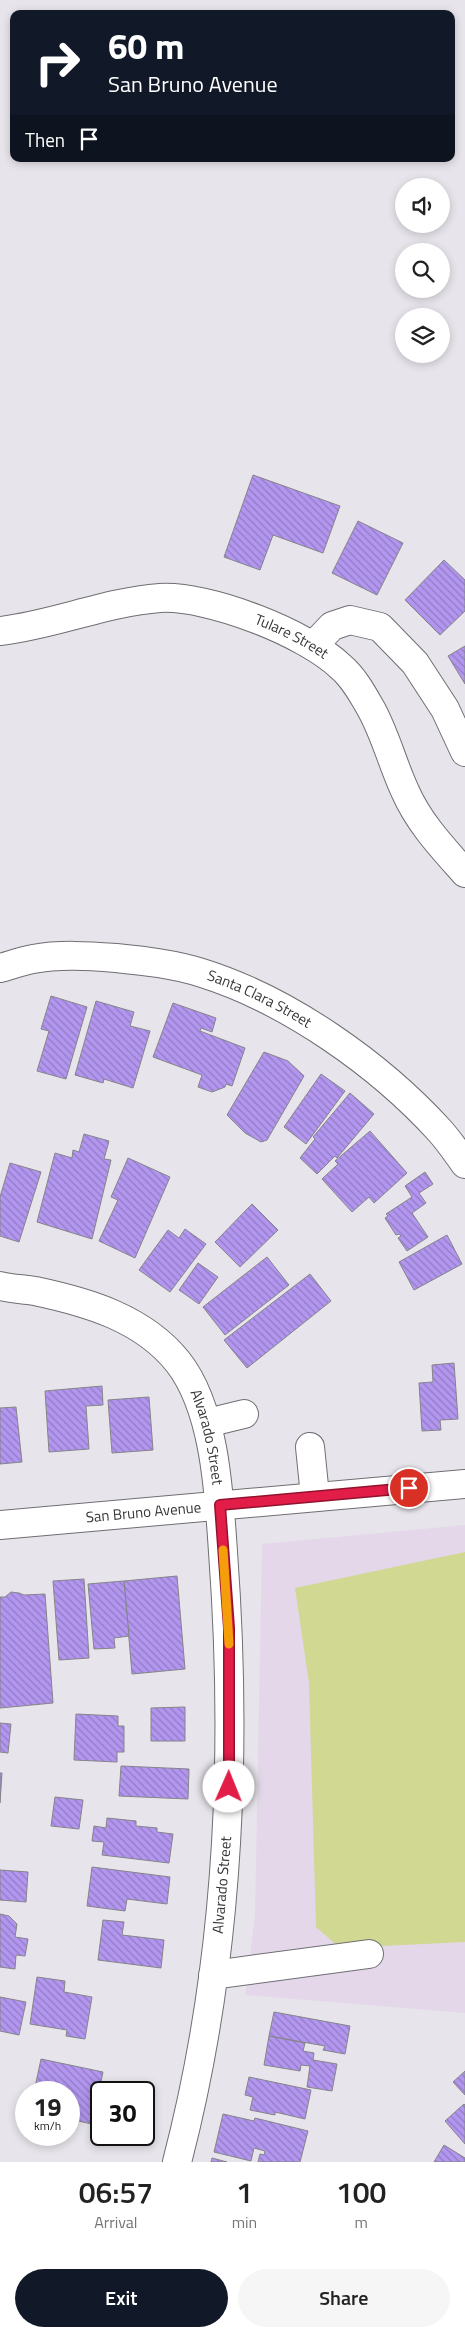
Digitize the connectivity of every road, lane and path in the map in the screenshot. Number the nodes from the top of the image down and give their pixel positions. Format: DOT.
graph roads {
  1 [pos="0,631"];
  2 [pos="313,646"];
  3 [pos="465,752"];
  4 [pos="465,873"];
  5 [pos="0,968"];
  6 [pos="465,1164"];
  7 [pos="0,1286"];
  8 [pos="244,1414"];
  9 [pos="208,1423"];
  10 [pos="310,1447"];
  11 [pos="465,1484"];
  12 [pos="316,1496"];
  13 [pos="220,1505"];
  14 [pos="0,1525"];
  15 [pos="369,1954"];
  16 [pos="213,1975"];
  17 [pos="177,2162"];
  1 -- 2 [label="street, Tulare Street"];
  2 -- 3 [label="street"];
  2 -- 4 [label="street, Tulare Street"];
  5 -- 6 [label="street, Santa Clara Street"];
  7 -- 9 [label="street, Alvarado Street"];
  8 -- 9 [label="street"];
  9 -- 13 [label="street, Alvarado Street"];
  10 -- 12 [label="street"];
  11 -- 12 [label="street, San Bruno Avenue"];
  12 -- 13 [label="street, San Bruno Avenue"];
  13 -- 14 [label="street, San Bruno Avenue"];
  13 -- 16 [label="street, Alvarado Street"];
  15 -- 16 [label="street"];
  16 -- 17 [label="street, Alvarado Street"];
}
